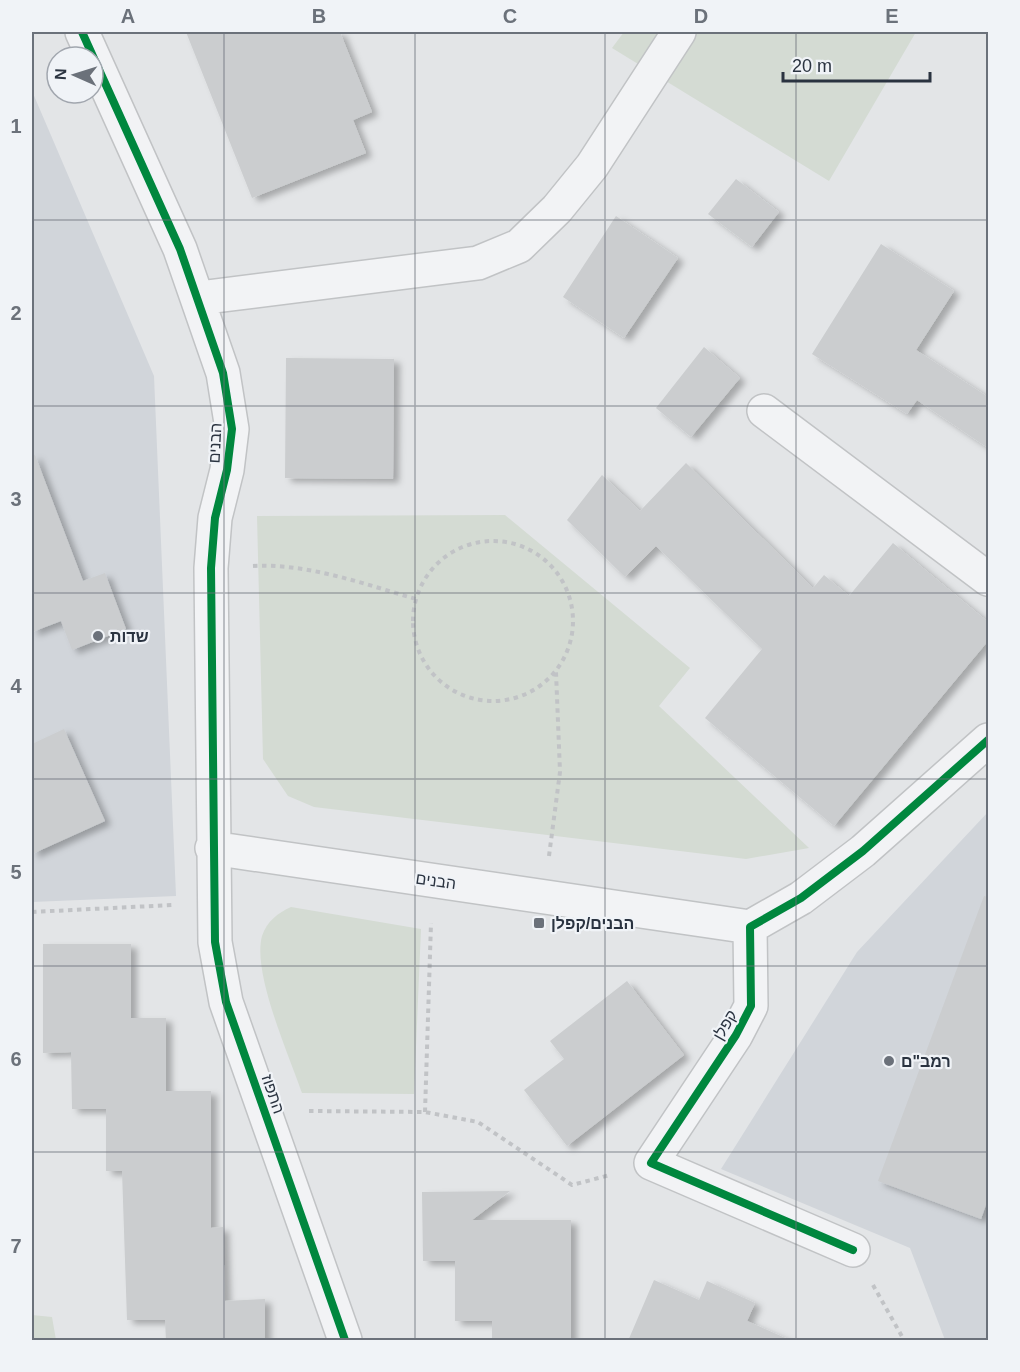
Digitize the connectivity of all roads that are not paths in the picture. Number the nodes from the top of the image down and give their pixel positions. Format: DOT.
graph roads {
  1 [pos="82,32"];
  2 [pos="679,32"];
  3 [pos="199,298"];
  4 [pos="764,411"];
  5 [pos="988,579"];
  6 [pos="988,740"];
  7 [pos="212,848"];
  8 [pos="750,927"];
  9 [pos="853,1250"];
  10 [pos="345,1341"];
  1 -- 3 [label="street, הבנים"];
  2 -- 3 [label="street"];
  3 -- 7 [label="street, הבנים"];
  4 -- 5 [label="street"];
  6 -- 8 [label="street"];
  7 -- 8 [label="street, הבנים"];
  7 -- 10 [label="street, התפוז"];
  8 -- 9 [label="street, קפלן"];
}
